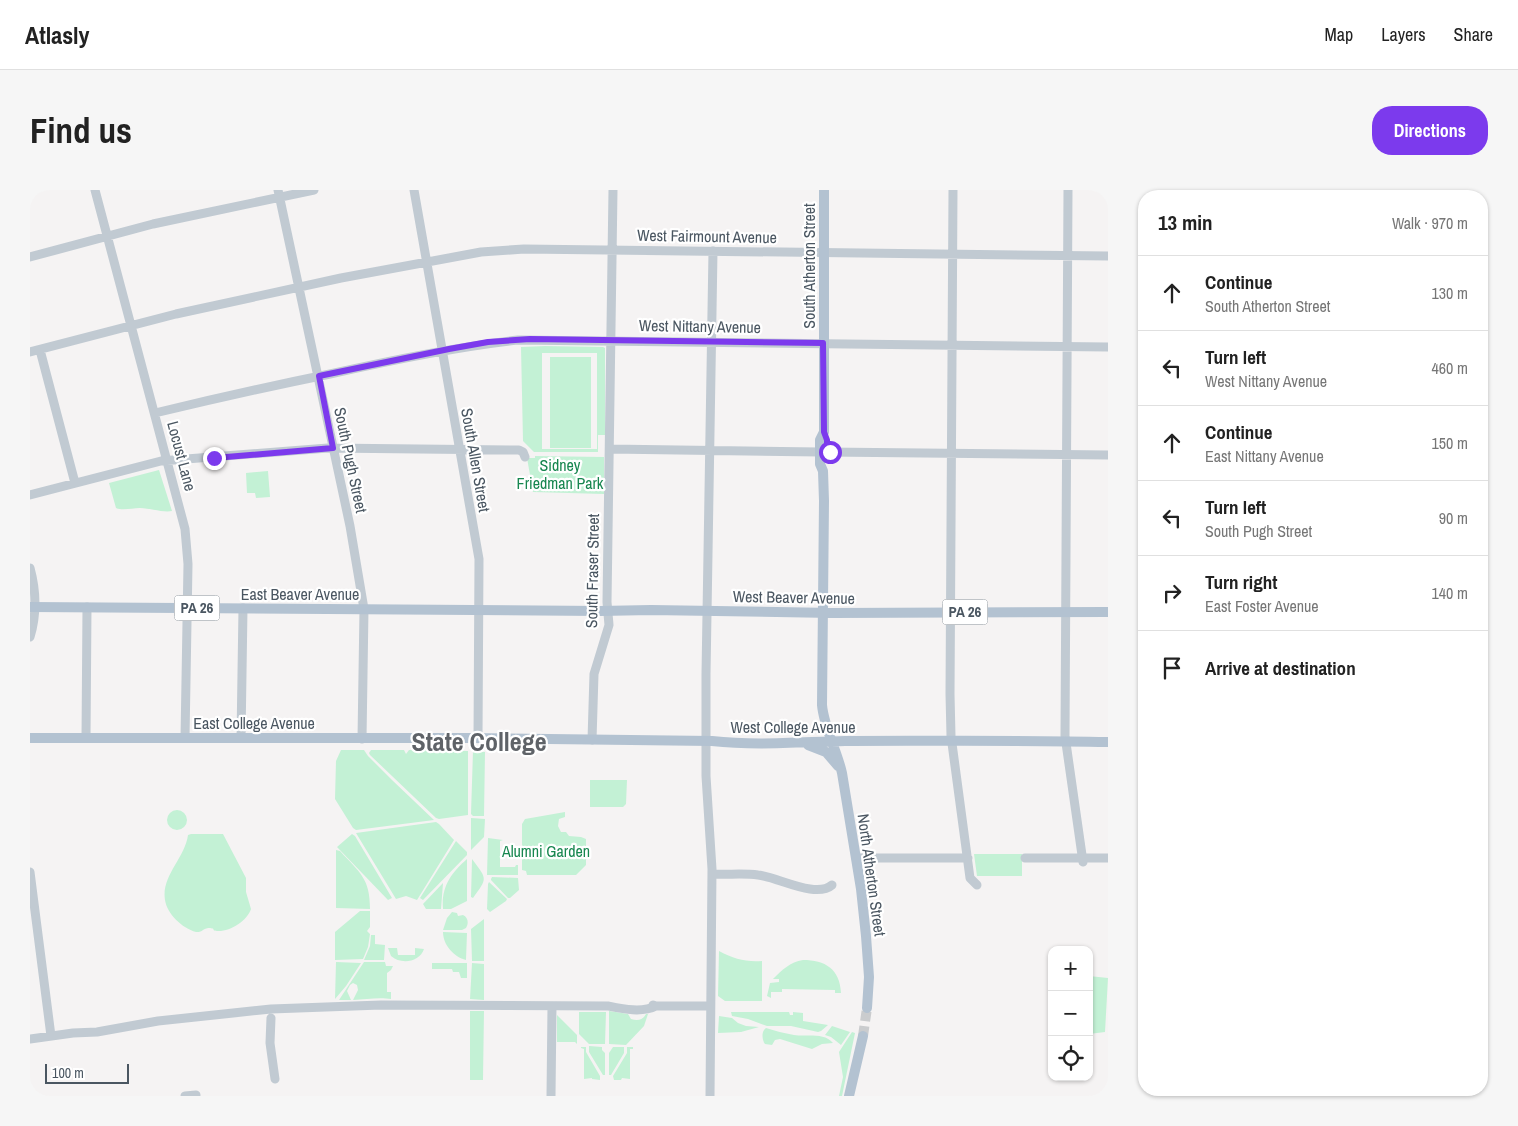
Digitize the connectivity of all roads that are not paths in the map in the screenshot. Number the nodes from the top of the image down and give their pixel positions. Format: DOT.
graph roads {
  1 [pos="95,190"];
  2 [pos="314,190"];
  3 [pos="414,190"];
  4 [pos="613,190"];
  5 [pos="824,190"];
  6 [pos="953,190"];
  7 [pos="1068,190"];
  8 [pos="279,194"];
  9 [pos="108,236"];
  10 [pos="612,250"];
  11 [pos="713,251"];
  12 [pos="823,253"];
  13 [pos="953,254"];
  14 [pos="1067,256"];
  15 [pos="1108,256"];
  16 [pos="30,257"];
  17 [pos="426,261"];
  18 [pos="300,287"];
  19 [pos="131,326"];
  20 [pos="611,340"];
  21 [pos="712,342"];
  22 [pos="823,343"];
  23 [pos="952,345"];
  24 [pos="1067,346"];
  25 [pos="1108,347"];
  26 [pos="40,350"];
  27 [pos="442,350"];
  28 [pos="30,352"];
  29 [pos="319,376"];
  30 [pos="154,413"];
  31 [pos="333,448"];
  32 [pos="459,449"];
  33 [pos="610,449"];
  34 [pos="710,450"];
  35 [pos="824,452"];
  36 [pos="952,453"];
  37 [pos="1066,454"];
  38 [pos="1108,455"];
  39 [pos="525,457"];
  40 [pos="166,461"];
  41 [pos="75,483"];
  42 [pos="30,495"];
  43 [pos="30,568"];
  44 [pos="32,607"];
  45 [pos="87,607"];
  46 [pos="187,608"];
  47 [pos="243,608"];
  48 [pos="364,609"];
  49 [pos="479,610"];
  50 [pos="707,610"];
  51 [pos="608,611"];
  52 [pos="823,612"];
  53 [pos="951,612"];
  54 [pos="1108,612"];
  55 [pos="1066,613"];
  56 [pos="30,637"];
  57 [pos="30,738"];
  58 [pos="86,738"];
  59 [pos="185,738"];
  60 [pos="241,738"];
  61 [pos="362,738"];
  62 [pos="478,738"];
  63 [pos="592,740"];
  64 [pos="706,741"];
  65 [pos="798,742"];
  66 [pos="952,742"];
  67 [pos="1066,742"];
  68 [pos="1108,742"];
  69 [pos="834,745"];
  70 [pos="842,773"];
  71 [pos="856,858"];
  72 [pos="968,858"];
  73 [pos="1025,858"];
  74 [pos="1108,858"];
  75 [pos="1083,860"];
  76 [pos="30,872"];
  77 [pos="712,874"];
  78 [pos="832,885"];
  79 [pos="977,885"];
  80 [pos="552,1006"];
  81 [pos="710,1006"];
  82 [pos="867,1008"];
  83 [pos="271,1018"];
  84 [pos="52,1036"];
  85 [pos="862,1036"];
  86 [pos="30,1039"];
  87 [pos="275,1079"];
  88 [pos="196,1095"];
  89 [pos="184,1096"];
  90 [pos="551,1096"];
  91 [pos="710,1096"];
  92 [pos="849,1096"];
  1 -- 9 [label="street, Locust Lane"];
  2 -- 8 [label="street"];
  3 -- 17 [label="street, South Allen Street"];
  4 -- 10 [label="street, South Fraser Street"];
  5 -- 12 [label="main road, South Atherton Street"];
  6 -- 13 [label="street"];
  7 -- 14 [label="street"];
  8 -- 9 [label="street"];
  8 -- 18 [label="street, South Pugh Street"];
  9 -- 16 [label="street"];
  9 -- 19 [label="street, Locust Lane"];
  10 -- 11 [label="street, West Fairmount Avenue"];
  10 -- 17 [label="street, West Fairmount Avenue"];
  10 -- 20 [label="street, South Fraser Street"];
  11 -- 12 [label="street, West Fairmount Avenue"];
  11 -- 21 [label="street"];
  12 -- 13 [label="street, West Fairmount Avenue"];
  12 -- 22 [label="main road, South Atherton Street"];
  13 -- 14 [label="street, West Fairmount Avenue"];
  13 -- 23 [label="street"];
  14 -- 15 [label="street, West Fairmount Avenue"];
  14 -- 24 [label="street"];
  17 -- 18 [label="street, West Fairmount Avenue"];
  17 -- 27 [label="street, South Allen Street"];
  18 -- 19 [label="street, West Fairmount Avenue"];
  18 -- 29 [label="street, South Pugh Street"];
  19 -- 26 [label="street, West Fairmount Avenue"];
  19 -- 30 [label="street, Locust Lane"];
  20 -- 21 [label="street, West Nittany Avenue"];
  20 -- 27 [label="street, West Nittany Avenue"];
  20 -- 33 [label="street, South Fraser Street"];
  21 -- 22 [label="street, West Nittany Avenue"];
  21 -- 34 [label="street"];
  22 -- 23 [label="street, West Nittany Avenue"];
  22 -- 35 [label="main road, South Atherton Street"];
  23 -- 24 [label="street, West Nittany Avenue"];
  23 -- 36 [label="street"];
  24 -- 25 [label="street, West Nittany Avenue"];
  24 -- 37 [label="street"];
  26 -- 28 [label="street, West Fairmount Avenue"];
  26 -- 41 [label="street"];
  27 -- 29 [label="street, West Nittany Avenue"];
  27 -- 32 [label="street, South Allen Street"];
  29 -- 30 [label="street, West Nittany Avenue"];
  29 -- 31 [label="street, South Pugh Street"];
  30 -- 40 [label="street, Locust Lane"];
  31 -- 32 [label="street"];
  31 -- 40 [label="street"];
  31 -- 48 [label="street, South Pugh Street"];
  32 -- 39 [label="street"];
  32 -- 49 [label="street, South Allen Street"];
  33 -- 34 [label="street"];
  33 -- 51 [label="street, South Fraser Street"];
  34 -- 35 [label="street"];
  34 -- 50 [label="street"];
  35 -- 36 [label="street"];
  35 -- 52 [label="main road, South Atherton Street"];
  36 -- 37 [label="street"];
  36 -- 53 [label="street"];
  37 -- 38 [label="street"];
  37 -- 55 [label="street"];
  40 -- 41 [label="street"];
  40 -- 46 [label="street, Locust Lane"];
  41 -- 42 [label="street"];
  43 -- 44 [label="street"];
  44 -- 45 [label="main road, East Beaver Avenue / PA 26"];
  44 -- 56 [label="street"];
  45 -- 46 [label="main road, East Beaver Avenue / PA 26"];
  45 -- 58 [label="street"];
  46 -- 47 [label="main road, East Beaver Avenue / PA 26"];
  46 -- 59 [label="street, Locust Lane"];
  47 -- 48 [label="main road, East Beaver Avenue / PA 26"];
  47 -- 60 [label="street"];
  48 -- 49 [label="main road, East Beaver Avenue / PA 26"];
  48 -- 61 [label="street, South Pugh Street"];
  49 -- 51 [label="main road, West Beaver Avenue / PA 26"];
  49 -- 62 [label="street, South Allen Street"];
  50 -- 51 [label="main road, West Beaver Avenue / PA 26"];
  50 -- 52 [label="main road, West Beaver Avenue / PA 26"];
  50 -- 64 [label="street"];
  51 -- 63 [label="street, South Fraser Street"];
  52 -- 53 [label="main road, West Beaver Avenue / PA 26"];
  52 -- 69 [label="main road, South Atherton Street"];
  53 -- 55 [label="main road, West Beaver Avenue / PA 26"];
  53 -- 66 [label="street"];
  54 -- 55 [label="main road, West Beaver Avenue / PA 26"];
  55 -- 67 [label="street"];
  57 -- 58 [label="main road, East College Avenue"];
  58 -- 59 [label="main road, East College Avenue"];
  59 -- 60 [label="main road, East College Avenue"];
  60 -- 61 [label="main road, East College Avenue"];
  61 -- 62 [label="main road, East College Avenue"];
  62 -- 63 [label="main road, West College Avenue"];
  63 -- 64 [label="main road, West College Avenue"];
  64 -- 65 [label="main road, West College Avenue"];
  64 -- 77 [label="street"];
  65 -- 69 [label="main road, West College Avenue"];
  65 -- 70 [label="main road"];
  66 -- 67 [label="main road, West College Avenue"];
  66 -- 69 [label="main road, West College Avenue"];
  66 -- 72 [label="street"];
  67 -- 68 [label="main road, West College Avenue"];
  67 -- 75 [label="street"];
  69 -- 70 [label="main road, North Atherton Street"];
  70 -- 71 [label="main road, North Atherton Street"];
  71 -- 72 [label="street"];
  71 -- 82 [label="main road, North Atherton Street"];
  72 -- 79 [label="street"];
  73 -- 75 [label="street"];
  74 -- 75 [label="street"];
  76 -- 84 [label="street"];
  77 -- 78 [label="street"];
  77 -- 81 [label="street"];
  80 -- 81 [label="street"];
  80 -- 84 [label="street"];
  80 -- 90 [label="street"];
  81 -- 91 [label="street"];
  83 -- 87 [label="street"];
  84 -- 86 [label="street"];
  85 -- 92 [label="main road"];
  88 -- 89 [label="street"];
}
